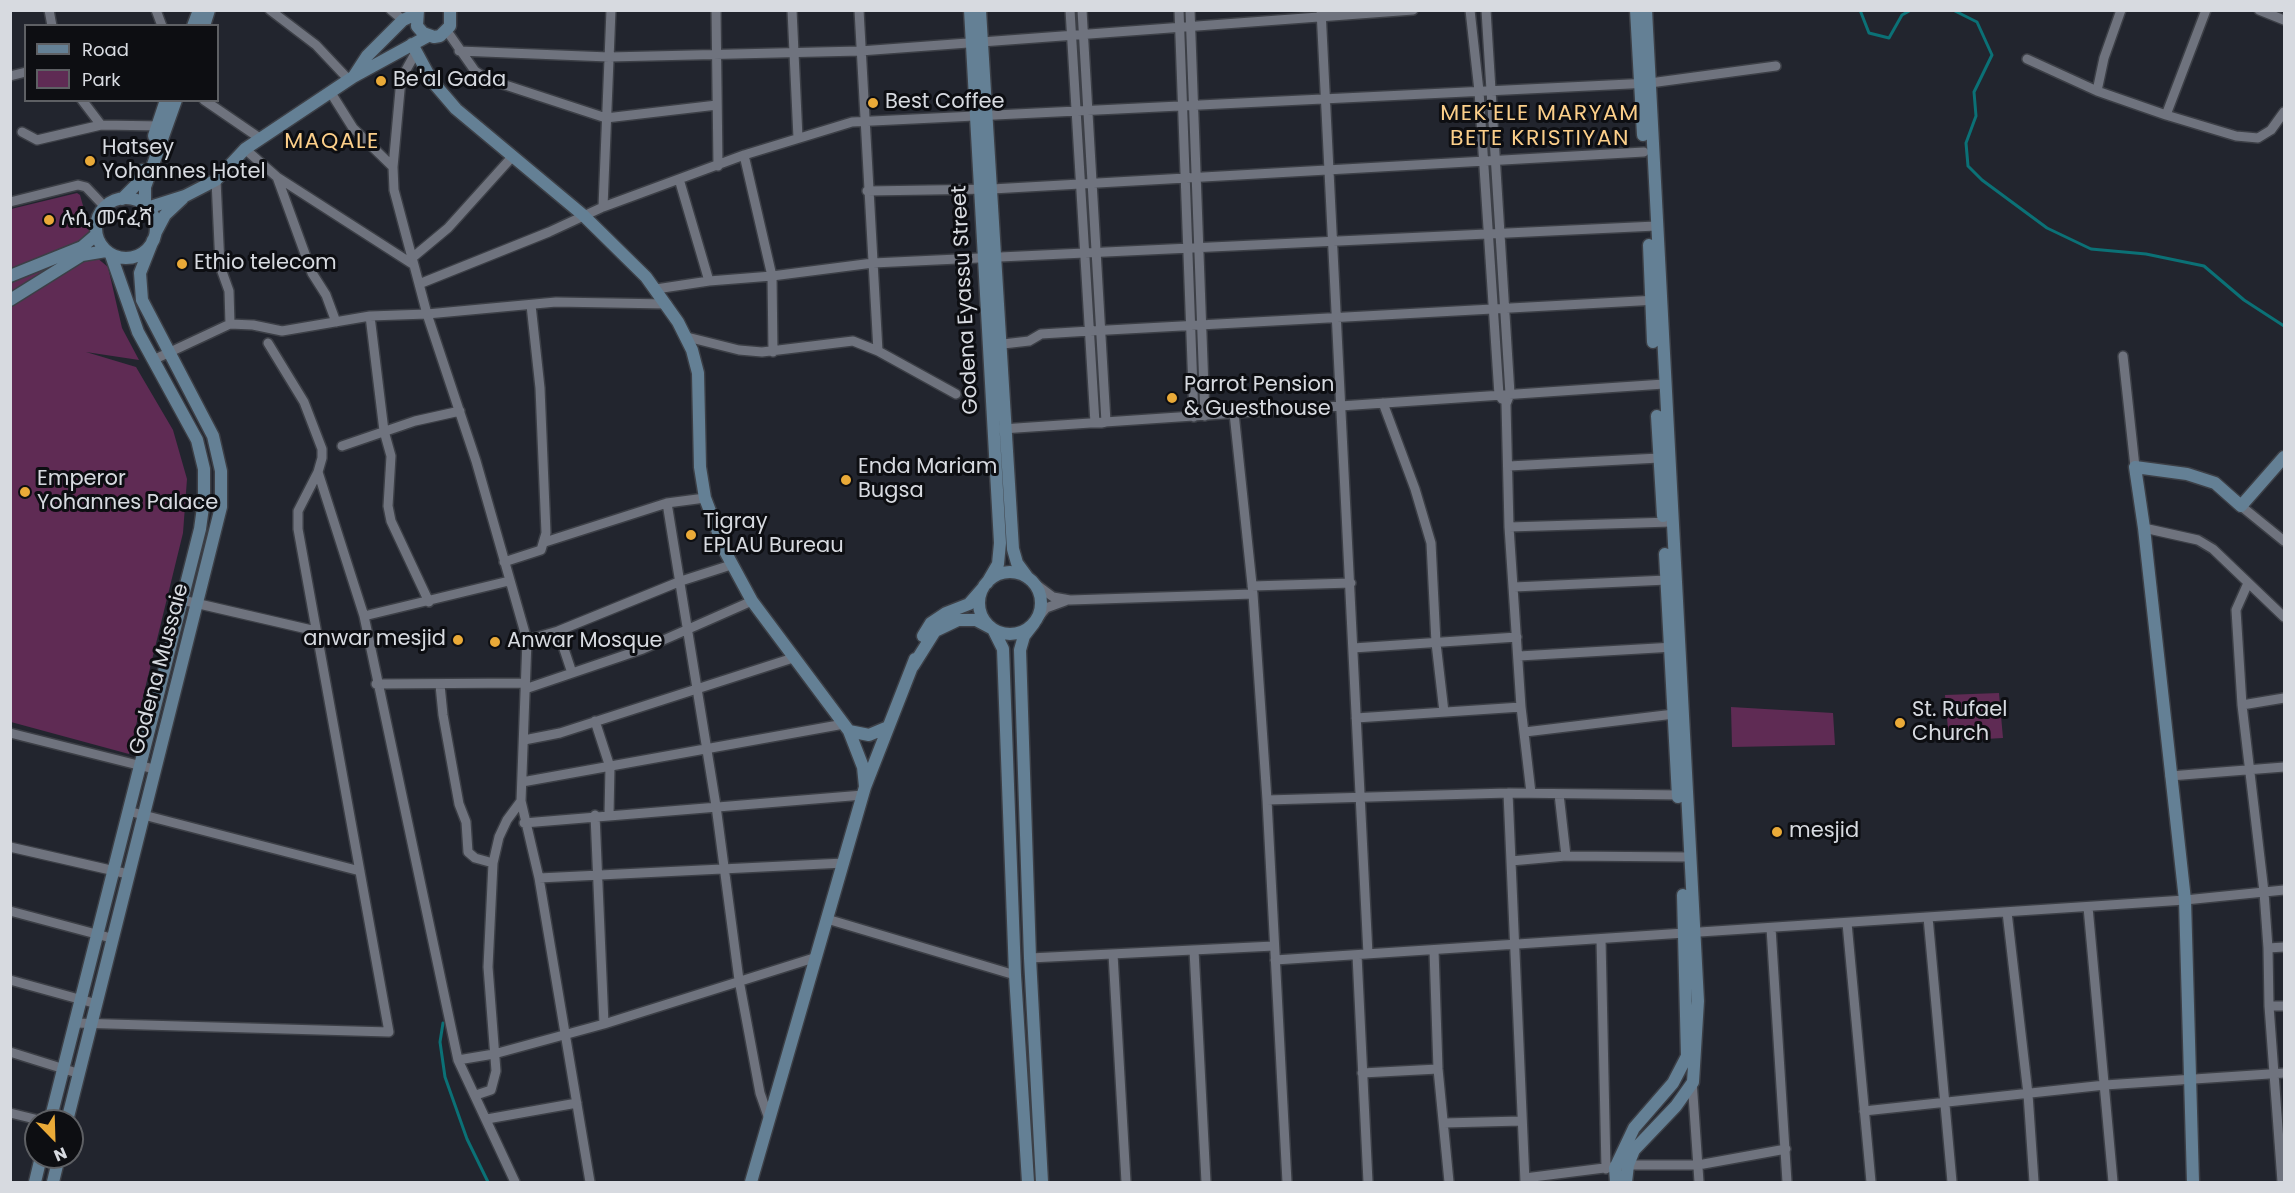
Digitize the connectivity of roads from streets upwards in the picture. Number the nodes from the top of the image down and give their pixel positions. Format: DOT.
graph roads {
  1 [pos="270,10"];
  2 [pos="391,10"];
  3 [pos="450,10"];
  4 [pos="611,10"];
  5 [pos="716,10"];
  6 [pos="792,10"];
  7 [pos="859,10"];
  8 [pos="970,10"];
  9 [pos="980,10"];
  10 [pos="1070,10"];
  11 [pos="1082,10"];
  12 [pos="1179,10"];
  13 [pos="1190,10"];
  14 [pos="1413,10"];
  15 [pos="1470,10"];
  16 [pos="1486,10"];
  17 [pos="1636,10"];
  18 [pos="1646,10"];
  19 [pos="2121,10"];
  20 [pos="2206,10"];
  21 [pos="2259,10"];
  22 [pos="417,12"];
  23 [pos="1321,14"];
  24 [pos="403,20"];
  25 [pos="2284,20"];
  26 [pos="1191,28"];
  27 [pos="1180,29"];
  28 [pos="447,31"];
  29 [pos="428,36"];
  30 [pos="1084,36"];
  31 [pos="1072,37"];
  32 [pos="977,44"];
  33 [pos="414,48"];
  34 [pos="459,51"];
  35 [pos="860,51"];
  36 [pos="794,53"];
  37 [pos="719,54"];
  38 [pos="609,57"];
  39 [pos="2027,59"];
  40 [pos="1776,66"];
  41 [pos="351,79"];
  42 [pos="1645,83"];
  43 [pos="1491,90"];
  44 [pos="1479,91"];
  45 [pos="2097,91"];
  46 [pos="331,93"];
  47 [pos="1326,98"];
  48 [pos="84,102"];
  49 [pos="166,102"];
  50 [pos="175,102"];
  51 [pos="207,102"];
  52 [pos="717,105"];
  53 [pos="1183,105"];
  54 [pos="1193,105"];
  55 [pos="1088,110"];
  56 [pos="1076,111"];
  57 [pos="2284,112"];
  58 [pos="2166,115"];
  59 [pos="982,116"];
  60 [pos="606,118"];
  61 [pos="864,121"];
  62 [pos="101,125"];
  63 [pos="162,126"];
  64 [pos="22,132"];
  65 [pos="798,138"];
  66 [pos="261,139"];
  67 [pos="245,149"];
  68 [pos="1644,152"];
  69 [pos="744,155"];
  70 [pos="512,157"];
  71 [pos="1496,160"];
  72 [pos="1484,161"];
  73 [pos="393,166"];
  74 [pos="718,166"];
  75 [pos="1329,170"];
  76 [pos="277,177"];
  77 [pos="1185,178"];
  78 [pos="1196,178"];
  79 [pos="679,179"];
  80 [pos="216,180"];
  81 [pos="1092,183"];
  82 [pos="1081,184"];
  83 [pos="986,189"];
  84 [pos="867,191"];
  85 [pos="185,196"];
  86 [pos="122,199"];
  87 [pos="10,202"];
  88 [pos="105,207"];
  89 [pos="146,207"];
  90 [pos="603,207"];
  91 [pos="583,215"];
  92 [pos="1652,226"];
  93 [pos="1489,234"];
  94 [pos="1500,234"];
  95 [pos="96,235"];
  96 [pos="154,237"];
  97 [pos="1333,242"];
  98 [pos="1188,249"];
  99 [pos="1199,249"];
  100 [pos="108,253"];
  101 [pos="1096,254"];
  102 [pos="1085,255"];
  103 [pos="990,260"];
  104 [pos="413,262"];
  105 [pos="873,263"];
  106 [pos="10,276"];
  107 [pos="772,276"];
  108 [pos="709,280"];
  109 [pos="419,284"];
  110 [pos="656,289"];
  111 [pos="10,300"];
  112 [pos="1655,300"];
  113 [pos="667,304"];
  114 [pos="531,305"];
  115 [pos="1493,308"];
  116 [pos="1505,308"];
  117 [pos="427,314"];
  118 [pos="370,316"];
  119 [pos="1337,317"];
  120 [pos="336,322"];
  121 [pos="230,324"];
  122 [pos="1202,324"];
  123 [pos="1191,325"];
  124 [pos="1090,330"];
  125 [pos="1100,330"];
  126 [pos="687,337"];
  127 [pos="268,343"];
  128 [pos="1003,344"];
  129 [pos="167,351"];
  130 [pos="878,351"];
  131 [pos="773,352"];
  132 [pos="2122,356"];
  133 [pos="153,360"];
  134 [pos="1660,384"];
  135 [pos="956,394"];
  136 [pos="1510,394"];
  137 [pos="1499,395"];
  138 [pos="1383,403"];
  139 [pos="1506,404"];
  140 [pos="1342,406"];
  141 [pos="460,411"];
  142 [pos="1234,413"];
  143 [pos="1205,416"];
  144 [pos="1194,417"];
  145 [pos="1106,422"];
  146 [pos="1095,423"];
  147 [pos="1006,429"];
  148 [pos="993,430"];
  149 [pos="384,431"];
  150 [pos="342,446"];
  151 [pos="2284,457"];
  152 [pos="1659,458"];
  153 [pos="1509,466"];
  154 [pos="2135,467"];
  155 [pos="318,472"];
  156 [pos="705,498"];
  157 [pos="667,503"];
  158 [pos="2241,506"];
  159 [pos="1667,522"];
  160 [pos="1509,527"];
  161 [pos="2145,528"];
  162 [pos="2284,541"];
  163 [pos="545,542"];
  164 [pos="504,562"];
  165 [pos="731,565"];
  166 [pos="1031,580"];
  167 [pos="1667,580"];
  168 [pos="509,581"];
  169 [pos="681,581"];
  170 [pos="1351,583"];
  171 [pos="2248,583"];
  172 [pos="985,586"];
  173 [pos="1514,587"];
  174 [pos="1252,590"];
  175 [pos="182,600"];
  176 [pos="1070,600"];
  177 [pos="752,601"];
  178 [pos="429,602"];
  179 [pos="197,603"];
  180 [pos="364,616"];
  181 [pos="2284,617"];
  182 [pos="1036,621"];
  183 [pos="993,629"];
  184 [pos="688,630"];
  185 [pos="316,631"];
  186 [pos="558,631"];
  187 [pos="1517,637"];
  188 [pos="527,640"];
  189 [pos="1436,642"];
  190 [pos="1675,647"];
  191 [pos="1353,648"];
  192 [pos="1519,656"];
  193 [pos="793,658"];
  194 [pos="913,666"];
  195 [pos="572,673"];
  196 [pos="376,684"];
  197 [pos="440,685"];
  198 [pos="525,686"];
  199 [pos="697,689"];
  200 [pos="2284,698"];
  201 [pos="2242,705"];
  202 [pos="1521,707"];
  203 [pos="1444,712"];
  204 [pos="1674,714"];
  205 [pos="1356,718"];
  206 [pos="595,721"];
  207 [pos="888,727"];
  208 [pos="847,728"];
  209 [pos="1525,732"];
  210 [pos="10,733"];
  211 [pos="524,740"];
  212 [pos="706,749"];
  213 [pos="140,765"];
  214 [pos="610,767"];
  215 [pos="2284,767"];
  216 [pos="154,769"];
  217 [pos="2249,770"];
  218 [pos="2170,776"];
  219 [pos="522,782"];
  220 [pos="864,791"];
  221 [pos="1508,793"];
  222 [pos="1531,793"];
  223 [pos="1559,794"];
  224 [pos="1682,795"];
  225 [pos="1360,799"];
  226 [pos="1267,800"];
  227 [pos="521,801"];
  228 [pos="716,806"];
  229 [pos="128,811"];
  230 [pos="609,814"];
  231 [pos="144,815"];
  232 [pos="595,816"];
  233 [pos="1026,816"];
  234 [pos="1010,817"];
  235 [pos="524,823"];
  236 [pos="10,847"];
  237 [pos="1566,856"];
  238 [pos="1685,857"];
  239 [pos="1511,861"];
  240 [pos="844,862"];
  241 [pos="493,863"];
  242 [pos="724,868"];
  243 [pos="114,871"];
  244 [pos="360,871"];
  245 [pos="128,874"];
  246 [pos="598,875"];
  247 [pos="539,878"];
  248 [pos="2284,890"];
  249 [pos="2264,892"];
  250 [pos="2185,900"];
  251 [pos="2088,907"];
  252 [pos="10,911"];
  253 [pos="2007,912"];
  254 [pos="1928,917"];
  255 [pos="827,919"];
  256 [pos="1847,923"];
  257 [pos="1771,928"];
  258 [pos="1690,933"];
  259 [pos="98,935"];
  260 [pos="111,939"];
  261 [pos="1601,939"];
  262 [pos="1514,945"];
  263 [pos="1274,946"];
  264 [pos="2284,947"];
  265 [pos="2268,948"];
  266 [pos="1194,950"];
  267 [pos="1434,950"];
  268 [pos="1113,954"];
  269 [pos="1368,954"];
  270 [pos="1357,955"];
  271 [pos="817,957"];
  272 [pos="1029,958"];
  273 [pos="1275,960"];
  274 [pos="1015,975"];
  275 [pos="10,980"];
  276 [pos="738,980"];
  277 [pos="81,998"];
  278 [pos="97,1004"];
  279 [pos="2269,1006"];
  280 [pos="2284,1006"];
  281 [pos="92,1022"];
  282 [pos="75,1023"];
  283 [pos="604,1024"];
  284 [pos="564,1034"];
  285 [pos="10,1052"];
  286 [pos="494,1054"];
  287 [pos="1687,1056"];
  288 [pos="458,1060"];
  289 [pos="1438,1069"];
  290 [pos="64,1070"];
  291 [pos="77,1073"];
  292 [pos="1362,1073"];
  293 [pos="2284,1073"];
  294 [pos="2274,1074"];
  295 [pos="2192,1078"];
  296 [pos="1693,1082"];
  297 [pos="2105,1085"];
  298 [pos="2028,1094"];
  299 [pos="476,1095"];
  300 [pos="577,1103"];
  301 [pos="1945,1104"];
  302 [pos="53,1109"];
  303 [pos="70,1109"];
  304 [pos="1864,1111"];
  305 [pos="487,1119"];
  306 [pos="769,1119"];
  307 [pos="1521,1121"];
  308 [pos="1444,1123"];
  309 [pos="1026,1149"];
  310 [pos="1040,1149"];
  311 [pos="1786,1149"];
  312 [pos="1698,1165"];
  313 [pos="1616,1167"];
  314 [pos="36,1178"];
  315 [pos="1525,1180"];
  316 [pos="56,1181"];
  317 [pos="515,1182"];
  318 [pos="591,1182"];
  319 [pos="751,1182"];
  320 [pos="1028,1182"];
  321 [pos="1042,1182"];
  322 [pos="1126,1182"];
  323 [pos="1206,1182"];
  324 [pos="1287,1182"];
  325 [pos="1368,1182"];
  326 [pos="1449,1182"];
  327 [pos="1616,1182"];
  328 [pos="1626,1182"];
  329 [pos="1699,1182"];
  330 [pos="1787,1182"];
  331 [pos="1871,1182"];
  332 [pos="1952,1182"];
  333 [pos="2034,1182"];
  334 [pos="2113,1182"];
  335 [pos="2193,1182"];
  336 [pos="2282,1182"];
  1 -- 41 [label="street"];
  2 -- 24 [label="street"];
  3 -- 28 [label="street"];
  4 -- 38 [label="street"];
  5 -- 37 [label="street"];
  6 -- 36 [label="street"];
  7 -- 35 [label="street"];
  8 -- 32 [label="street, Godena Eyassu Street"];
  9 -- 32 [label="street, Godena Eyassu Street"];
  10 -- 31 [label="street"];
  11 -- 30 [label="street"];
  12 -- 27 [label="street"];
  13 -- 26 [label="street"];
  14 -- 23 [label="street"];
  15 -- 44 [label="street"];
  16 -- 43 [label="street"];
  17 -- 42 [label="street"];
  18 -- 42 [label="street"];
  19 -- 45 [label="street"];
  20 -- 58 [label="street"];
  21 -- 25 [label="street"];
  22 -- 24 [label="street"];
  22 -- 29 [label="street"];
  23 -- 26 [label="street"];
  23 -- 47 [label="street"];
  24 -- 41 [label="street"];
  26 -- 27 [label="street"];
  26 -- 54 [label="street"];
  27 -- 30 [label="street"];
  27 -- 53 [label="street"];
  28 -- 29 [label="street"];
  28 -- 34 [label="street"];
  29 -- 33 [label="street"];
  30 -- 31 [label="street"];
  30 -- 55 [label="street"];
  31 -- 32 [label="street"];
  31 -- 56 [label="street"];
  32 -- 35 [label="street"];
  32 -- 59 [label="street, Godena Eyassu Street"];
  33 -- 41 [label="street"];
  33 -- 70 [label="street"];
  33 -- 73 [label="street"];
  34 -- 38 [label="street"];
  34 -- 60 [label="street"];
  35 -- 36 [label="street"];
  35 -- 61 [label="street"];
  36 -- 37 [label="street"];
  36 -- 65 [label="street"];
  37 -- 38 [label="street"];
  37 -- 52 [label="street"];
  38 -- 60 [label="street"];
  39 -- 45 [label="street"];
  40 -- 42 [label="street"];
  41 -- 46 [label="street"];
  42 -- 43 [label="street"];
  42 -- 68 [label="street"];
  42 -- 92 [label="street"];
  43 -- 44 [label="street"];
  43 -- 71 [label="street"];
  44 -- 47 [label="street"];
  44 -- 72 [label="street"];
  45 -- 58 [label="street"];
  46 -- 66 [label="street"];
  46 -- 73 [label="street"];
  47 -- 54 [label="street"];
  47 -- 75 [label="street"];
  48 -- 62 [label="street"];
  49 -- 63 [label="street"];
  50 -- 63 [label="street"];
  51 -- 66 [label="street"];
  52 -- 60 [label="street"];
  52 -- 74 [label="street"];
  53 -- 54 [label="street"];
  53 -- 55 [label="street"];
  53 -- 77 [label="street"];
  54 -- 78 [label="street"];
  55 -- 56 [label="street"];
  55 -- 81 [label="street"];
  56 -- 59 [label="street"];
  56 -- 82 [label="street"];
  57 -- 58 [label="street"];
  59 -- 61 [label="street"];
  59 -- 83 [label="street, Godena Eyassu Street"];
  60 -- 90 [label="street"];
  61 -- 65 [label="street"];
  61 -- 84 [label="street"];
  62 -- 63 [label="street"];
  62 -- 64 [label="street"];
  63 -- 86 [label="street"];
  63 -- 89 [label="street"];
  65 -- 69 [label="street"];
  66 -- 67 [label="street"];
  67 -- 76 [label="street"];
  67 -- 80 [label="street"];
  68 -- 71 [label="street"];
  68 -- 92 [label="street"];
  69 -- 74 [label="street"];
  69 -- 107 [label="street"];
  70 -- 91 [label="street"];
  70 -- 104 [label="street"];
  71 -- 72 [label="street"];
  71 -- 94 [label="street"];
  72 -- 75 [label="street"];
  72 -- 93 [label="street"];
  73 -- 104 [label="street"];
  74 -- 79 [label="street"];
  75 -- 78 [label="street"];
  75 -- 97 [label="street"];
  76 -- 104 [label="street"];
  76 -- 120 [label="street"];
  77 -- 78 [label="street"];
  77 -- 81 [label="street"];
  77 -- 98 [label="street"];
  78 -- 99 [label="street"];
  79 -- 90 [label="street"];
  79 -- 108 [label="street"];
  80 -- 85 [label="street"];
  80 -- 121 [label="street"];
  81 -- 82 [label="street"];
  81 -- 101 [label="street"];
  82 -- 83 [label="street"];
  82 -- 102 [label="street"];
  83 -- 84 [label="street"];
  83 -- 103 [label="street, Godena Eyassu Street"];
  84 -- 105 [label="street"];
  85 -- 89 [label="street"];
  85 -- 96 [label="street"];
  86 -- 88 [label="street"];
  86 -- 89 [label="street"];
  87 -- 88 [label="street"];
  88 -- 95 [label="street"];
  89 -- 96 [label="street"];
  90 -- 91 [label="street"];
  91 -- 109 [label="street"];
  91 -- 110 [label="street"];
  92 -- 94 [label="street"];
  92 -- 112 [label="street"];
  93 -- 94 [label="street"];
  93 -- 97 [label="street"];
  93 -- 115 [label="street"];
  94 -- 116 [label="street"];
  95 -- 100 [label="street"];
  95 -- 106 [label="street"];
  96 -- 100 [label="street"];
  96 -- 129 [label="street, Godena Mussaie"];
  97 -- 99 [label="street"];
  97 -- 119 [label="street"];
  98 -- 99 [label="street"];
  98 -- 101 [label="street"];
  98 -- 123 [label="street"];
  99 -- 122 [label="street"];
  100 -- 111 [label="street"];
  100 -- 133 [label="street, Godena Mussaie"];
  101 -- 102 [label="street"];
  101 -- 125 [label="street"];
  102 -- 103 [label="street"];
  102 -- 124 [label="street"];
  103 -- 105 [label="street"];
  103 -- 128 [label="street, Godena Eyassu Street"];
  103 -- 148 [label="street, Godena Eyassu Street"];
  104 -- 109 [label="street"];
  105 -- 107 [label="street"];
  105 -- 130 [label="street"];
  107 -- 108 [label="street"];
  107 -- 131 [label="street"];
  108 -- 110 [label="street"];
  109 -- 117 [label="street"];
  110 -- 113 [label="street"];
  112 -- 116 [label="street"];
  112 -- 134 [label="street"];
  113 -- 114 [label="street"];
  113 -- 126 [label="street"];
  114 -- 117 [label="street"];
  114 -- 163 [label="street"];
  115 -- 116 [label="street"];
  115 -- 119 [label="street"];
  115 -- 137 [label="street"];
  116 -- 136 [label="street"];
  117 -- 118 [label="street"];
  117 -- 141 [label="street"];
  118 -- 120 [label="street"];
  118 -- 149 [label="street"];
  119 -- 122 [label="street"];
  119 -- 140 [label="street"];
  120 -- 121 [label="street"];
  121 -- 129 [label="street"];
  122 -- 123 [label="street"];
  122 -- 143 [label="street"];
  123 -- 125 [label="street"];
  123 -- 144 [label="street"];
  124 -- 125 [label="street"];
  124 -- 128 [label="street"];
  124 -- 146 [label="street"];
  125 -- 145 [label="street"];
  126 -- 131 [label="street"];
  126 -- 156 [label="street"];
  127 -- 155 [label="street"];
  128 -- 147 [label="street, Godena Eyassu Street"];
  129 -- 133 [label="street"];
  129 -- 179 [label="street, Godena Mussaie"];
  130 -- 131 [label="street"];
  130 -- 135 [label="street"];
  132 -- 154 [label="street"];
  133 -- 175 [label="street, Godena Mussaie"];
  134 -- 136 [label="street"];
  134 -- 152 [label="street"];
  134 -- 159 [label="street"];
  136 -- 137 [label="street"];
  136 -- 139 [label="street"];
  137 -- 138 [label="street"];
  137 -- 139 [label="street"];
  138 -- 140 [label="street"];
  138 -- 189 [label="street"];
  139 -- 153 [label="street"];
  140 -- 142 [label="street"];
  140 -- 170 [label="street"];
  141 -- 149 [label="street"];
  141 -- 164 [label="street"];
  142 -- 143 [label="street"];
  142 -- 174 [label="street"];
  143 -- 144 [label="street"];
  144 -- 145 [label="street"];
  145 -- 146 [label="street"];
  146 -- 147 [label="street"];
  147 -- 148 [label="street"];
  147 -- 166 [label="street, Godena Eyassu Street"];
  148 -- 172 [label="street, Godena Eyassu Street"];
  149 -- 150 [label="street"];
  149 -- 178 [label="street"];
  151 -- 158 [label="street"];
  152 -- 153 [label="street"];
  152 -- 159 [label="street"];
  153 -- 160 [label="street"];
  154 -- 158 [label="street"];
  154 -- 161 [label="street"];
  155 -- 180 [label="street"];
  155 -- 185 [label="street"];
  156 -- 157 [label="street"];
  156 -- 165 [label="street"];
  157 -- 163 [label="street"];
  157 -- 169 [label="street"];
  158 -- 162 [label="street"];
  159 -- 160 [label="street"];
  159 -- 167 [label="street"];
  159 -- 190 [label="street"];
  160 -- 173 [label="street"];
  161 -- 171 [label="street"];
  161 -- 218 [label="street"];
  163 -- 164 [label="street"];
  164 -- 168 [label="street"];
  165 -- 169 [label="street"];
  165 -- 177 [label="street"];
  166 -- 172 [label="street"];
  166 -- 176 [label="street"];
  166 -- 182 [label="street"];
  167 -- 173 [label="street"];
  167 -- 190 [label="street"];
  168 -- 178 [label="street"];
  168 -- 188 [label="street"];
  169 -- 184 [label="street"];
  169 -- 186 [label="street"];
  170 -- 174 [label="street"];
  170 -- 191 [label="street"];
  171 -- 181 [label="street"];
  171 -- 201 [label="street"];
  172 -- 183 [label="street"];
  172 -- 194 [label="street"];
  173 -- 187 [label="street"];
  174 -- 176 [label="street"];
  174 -- 226 [label="street"];
  175 -- 179 [label="street"];
  175 -- 213 [label="street, Godena Mussaie"];
  176 -- 182 [label="street"];
  177 -- 184 [label="street"];
  177 -- 193 [label="street"];
  178 -- 180 [label="street"];
  179 -- 185 [label="street"];
  179 -- 216 [label="street, Godena Mussaie"];
  180 -- 196 [label="street"];
  182 -- 183 [label="street"];
  182 -- 233 [label="street"];
  183 -- 194 [label="street"];
  183 -- 234 [label="street"];
  184 -- 195 [label="street"];
  184 -- 199 [label="street"];
  185 -- 244 [label="street"];
  186 -- 188 [label="street"];
  186 -- 195 [label="street"];
  187 -- 189 [label="street"];
  187 -- 192 [label="street"];
  188 -- 198 [label="street"];
  189 -- 191 [label="street"];
  189 -- 203 [label="street"];
  190 -- 192 [label="street"];
  190 -- 204 [label="street"];
  190 -- 224 [label="street"];
  191 -- 205 [label="street"];
  192 -- 202 [label="street"];
  193 -- 199 [label="street"];
  193 -- 208 [label="street"];
  194 -- 207 [label="street"];
  195 -- 198 [label="street"];
  196 -- 197 [label="street"];
  196 -- 288 [label="street"];
  197 -- 198 [label="street"];
  197 -- 241 [label="street"];
  198 -- 211 [label="street"];
  199 -- 206 [label="street"];
  199 -- 212 [label="street"];
  200 -- 201 [label="street"];
  201 -- 217 [label="street"];
  202 -- 203 [label="street"];
  202 -- 209 [label="street"];
  203 -- 205 [label="street"];
  204 -- 209 [label="street"];
  204 -- 224 [label="street"];
  205 -- 225 [label="street"];
  206 -- 211 [label="street"];
  206 -- 214 [label="street"];
  207 -- 208 [label="street"];
  207 -- 220 [label="street"];
  208 -- 212 [label="street"];
  208 -- 220 [label="street"];
  209 -- 222 [label="street"];
  210 -- 213 [label="street"];
  211 -- 219 [label="street"];
  212 -- 214 [label="street"];
  212 -- 228 [label="street"];
  213 -- 216 [label="street"];
  213 -- 229 [label="street, Godena Mussaie"];
  214 -- 219 [label="street"];
  214 -- 230 [label="street"];
  215 -- 217 [label="street"];
  216 -- 231 [label="street, Godena Mussaie"];
  217 -- 218 [label="street"];
  217 -- 249 [label="street"];
  218 -- 250 [label="street"];
  219 -- 227 [label="street"];
  220 -- 228 [label="street"];
  220 -- 240 [label="street"];
  221 -- 222 [label="street"];
  221 -- 225 [label="street"];
  221 -- 239 [label="street"];
  222 -- 223 [label="street"];
  223 -- 224 [label="street"];
  223 -- 237 [label="street"];
  224 -- 238 [label="street"];
  225 -- 226 [label="street"];
  225 -- 269 [label="street"];
  226 -- 263 [label="street"];
  227 -- 235 [label="street"];
  227 -- 241 [label="street"];
  228 -- 230 [label="street"];
  228 -- 242 [label="street"];
  229 -- 231 [label="street"];
  229 -- 243 [label="street, Godena Mussaie"];
  230 -- 232 [label="street"];
  231 -- 244 [label="street"];
  231 -- 245 [label="street, Godena Mussaie"];
  232 -- 235 [label="street"];
  232 -- 246 [label="street"];
  233 -- 234 [label="street"];
  233 -- 272 [label="street"];
  234 -- 274 [label="street"];
  235 -- 247 [label="street"];
  236 -- 243 [label="street"];
  237 -- 238 [label="street"];
  237 -- 239 [label="street"];
  238 -- 258 [label="street"];
  239 -- 262 [label="street"];
  240 -- 242 [label="street"];
  240 -- 255 [label="street"];
  241 -- 286 [label="street"];
  242 -- 246 [label="street"];
  242 -- 276 [label="street"];
  243 -- 245 [label="street"];
  243 -- 259 [label="street, Godena Mussaie"];
  244 -- 281 [label="street"];
  245 -- 260 [label="street, Godena Mussaie"];
  246 -- 247 [label="street"];
  246 -- 283 [label="street"];
  247 -- 284 [label="street"];
  248 -- 249 [label="street"];
  249 -- 250 [label="street"];
  249 -- 265 [label="street"];
  250 -- 251 [label="street"];
  250 -- 295 [label="street"];
  251 -- 253 [label="street"];
  251 -- 297 [label="street"];
  252 -- 259 [label="street"];
  253 -- 254 [label="street"];
  253 -- 298 [label="street"];
  254 -- 256 [label="street"];
  254 -- 301 [label="street"];
  255 -- 271 [label="street"];
  255 -- 274 [label="street"];
  256 -- 257 [label="street"];
  256 -- 304 [label="street"];
  257 -- 258 [label="street"];
  257 -- 311 [label="street"];
  258 -- 261 [label="street"];
  258 -- 287 [label="street"];
  258 -- 296 [label="street"];
  259 -- 260 [label="street"];
  259 -- 277 [label="street, Godena Mussaie"];
  260 -- 278 [label="street, Godena Mussaie"];
  261 -- 262 [label="street"];
  261 -- 313 [label="street"];
  262 -- 267 [label="street"];
  262 -- 307 [label="street"];
  263 -- 266 [label="street"];
  263 -- 273 [label="street"];
  264 -- 265 [label="street"];
  265 -- 279 [label="street"];
  266 -- 268 [label="street"];
  266 -- 323 [label="street"];
  267 -- 269 [label="street"];
  267 -- 289 [label="street"];
  268 -- 272 [label="street"];
  268 -- 322 [label="street"];
  269 -- 270 [label="street"];
  270 -- 273 [label="street"];
  270 -- 292 [label="street"];
  271 -- 276 [label="street"];
  271 -- 306 [label="street"];
  272 -- 310 [label="street"];
  273 -- 324 [label="street"];
  274 -- 309 [label="street"];
  275 -- 277 [label="street"];
  276 -- 283 [label="street"];
  276 -- 306 [label="street"];
  277 -- 278 [label="street"];
  277 -- 282 [label="street, Godena Mussaie"];
  278 -- 281 [label="street, Godena Mussaie"];
  279 -- 280 [label="street"];
  279 -- 294 [label="street"];
  281 -- 282 [label="street"];
  281 -- 291 [label="street, Godena Mussaie"];
  282 -- 290 [label="street, Godena Mussaie"];
  283 -- 284 [label="street"];
  284 -- 286 [label="street"];
  284 -- 300 [label="street"];
  285 -- 290 [label="street"];
  286 -- 288 [label="street"];
  286 -- 299 [label="street"];
  287 -- 296 [label="street"];
  287 -- 313 [label="street"];
  288 -- 299 [label="street"];
  289 -- 292 [label="street"];
  289 -- 308 [label="street"];
  290 -- 291 [label="street"];
  290 -- 302 [label="street, Godena Mussaie"];
  291 -- 303 [label="street, Godena Mussaie"];
  292 -- 325 [label="street"];
  293 -- 294 [label="street"];
  294 -- 295 [label="street"];
  294 -- 336 [label="street"];
  295 -- 297 [label="street"];
  295 -- 335 [label="street"];
  296 -- 312 [label="street"];
  296 -- 313 [label="street"];
  297 -- 298 [label="street"];
  297 -- 334 [label="street"];
  298 -- 301 [label="street"];
  298 -- 333 [label="street"];
  299 -- 305 [label="street"];
  300 -- 305 [label="street"];
  300 -- 318 [label="street"];
  301 -- 304 [label="street"];
  301 -- 332 [label="street"];
  304 -- 331 [label="street"];
  305 -- 317 [label="street"];
  306 -- 319 [label="street"];
  307 -- 308 [label="street"];
  307 -- 315 [label="street"];
  308 -- 326 [label="street"];
  309 -- 310 [label="street"];
  309 -- 320 [label="street"];
  310 -- 321 [label="street"];
  311 -- 312 [label="street"];
  311 -- 330 [label="street"];
  312 -- 313 [label="street"];
  312 -- 329 [label="street"];
  313 -- 315 [label="street"];
  313 -- 327 [label="street"];
  313 -- 328 [label="street"];
  314 -- 316 [label="street"];
}
